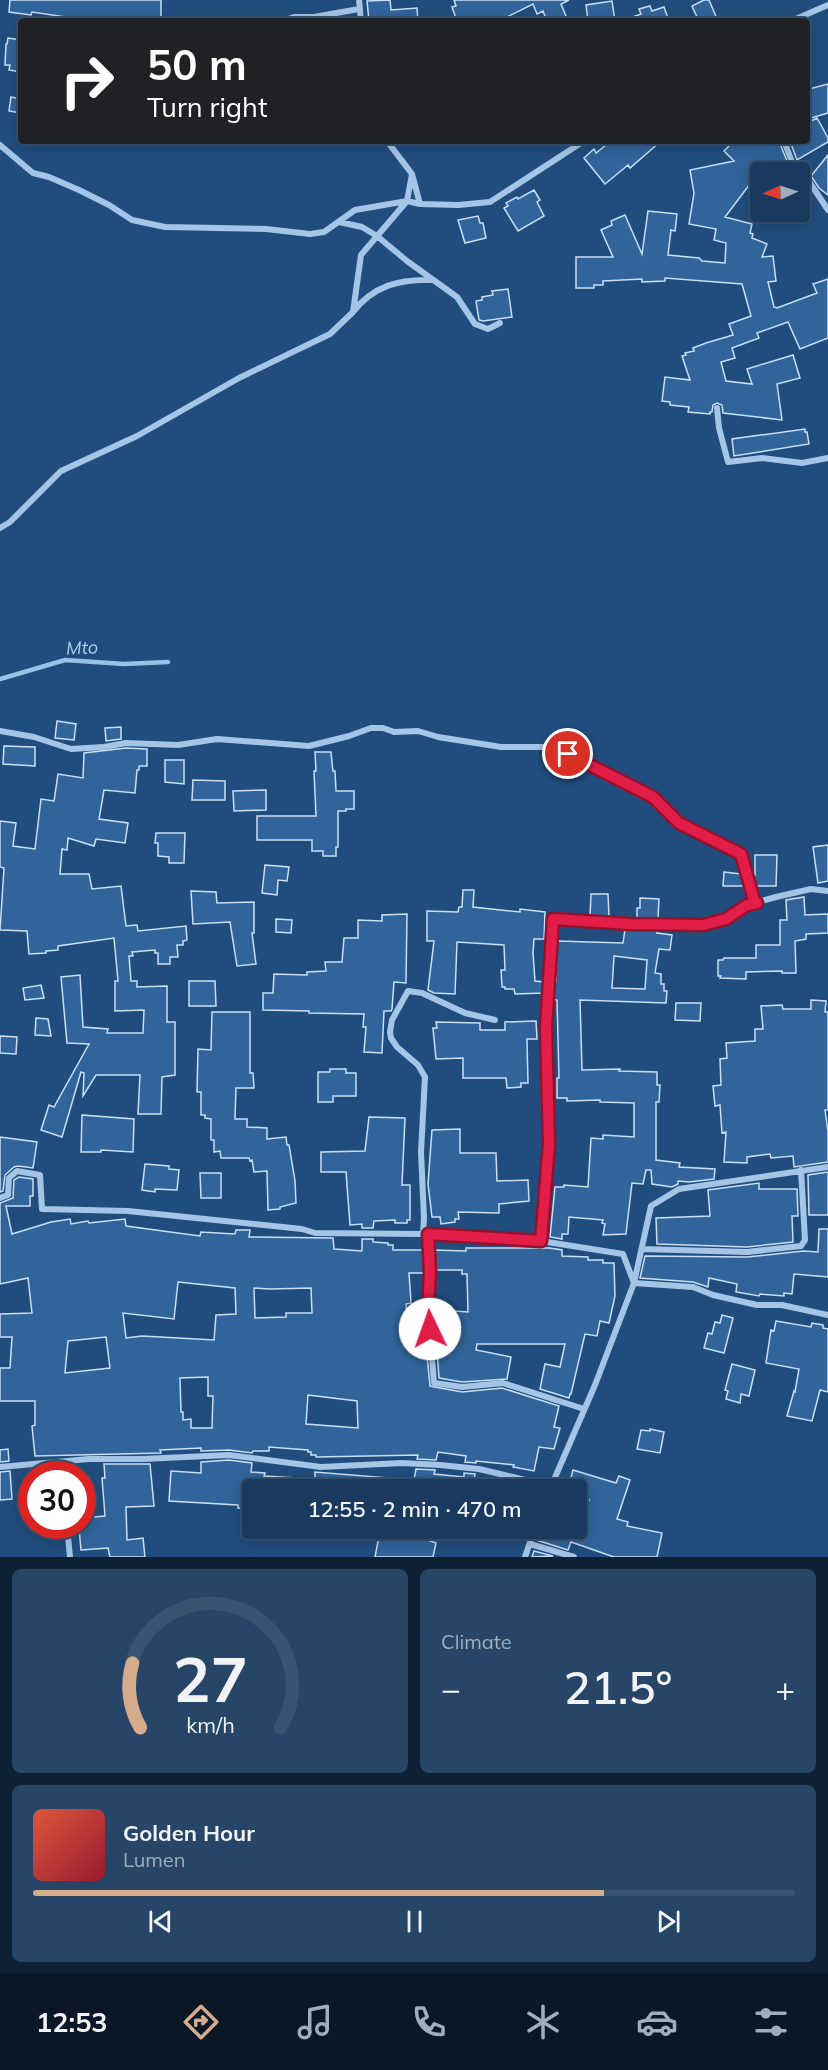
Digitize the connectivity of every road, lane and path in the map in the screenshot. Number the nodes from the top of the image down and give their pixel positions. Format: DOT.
graph roads {
  1 [pos="359,0"];
  2 [pos="828,5"];
  3 [pos="359,9"];
  4 [pos="292,18"];
  5 [pos="360,18"];
  6 [pos="798,18"];
  7 [pos="389,144"];
  8 [pos="579,144"];
  9 [pos="785,144"];
  10 [pos="0,145"];
  11 [pos="412,174"];
  12 [pos="407,201"];
  13 [pos="420,204"];
  14 [pos="828,210"];
  15 [pos="339,222"];
  16 [pos="377,236"];
  17 [pos="431,280"];
  18 [pos="353,312"];
  19 [pos="500,323"];
  20 [pos="717,408"];
  21 [pos="828,458"];
  22 [pos="0,528"];
  23 [pos="0,730"];
  24 [pos="828,891"];
  25 [pos="757,903"];
  26 [pos="553,919"];
  27 [pos="495,1020"];
  28 [pos="828,1167"];
  29 [pos="801,1170"];
  30 [pos="0,1198"];
  31 [pos="425,1234"];
  32 [pos="541,1241"];
  33 [pos="642,1249"];
  34 [pos="634,1283"];
  35 [pos="828,1315"];
  36 [pos="584,1409"];
  37 [pos="85,1461"];
  38 [pos="18,1466"];
  39 [pos="0,1467"];
  40 [pos="514,1479"];
  41 [pos="554,1479"];
  42 [pos="68,1539"];
  43 [pos="532,1539"];
  44 [pos="530,1544"];
  45 [pos="70,1557"];
  46 [pos="525,1557"];
  47 [pos="574,1557"];
  1 -- 3 [label="street"];
  2 -- 6 [label="street"];
  3 -- 4 [label="street"];
  3 -- 5 [label="street"];
  7 -- 11 [label="street"];
  8 -- 13 [label="street"];
  9 -- 14 [label="street"];
  10 -- 15 [label="street"];
  11 -- 12 [label="street"];
  11 -- 13 [label="street"];
  12 -- 13 [label="street"];
  12 -- 15 [label="street"];
  12 -- 16 [label="street"];
  15 -- 16 [label="street"];
  16 -- 17 [label="street"];
  16 -- 18 [label="street"];
  17 -- 18 [label="street"];
  17 -- 19 [label="street"];
  18 -- 22 [label="street"];
  20 -- 21 [label="street"];
  23 -- 25 [label="street"];
  24 -- 25 [label="street"];
  25 -- 26 [label="street"];
  26 -- 32 [label="lane"];
  27 -- 31 [label="street"];
  28 -- 29 [label="street"];
  29 -- 33 [label="street"];
  29 -- 33 [label="street"];
  30 -- 31 [label="street"];
  31 -- 32 [label="street"];
  31 -- 36 [label="street"];
  32 -- 34 [label="street"];
  33 -- 34 [label="street"];
  34 -- 35 [label="street"];
  34 -- 36 [label="street"];
  36 -- 41 [label="street"];
  37 -- 40 [label="street"];
  38 -- 39 [label="street"];
  42 -- 45 [label="street"];
  43 -- 44 [label="street"];
  44 -- 46 [label="street"];
  44 -- 47 [label="street"];
}
